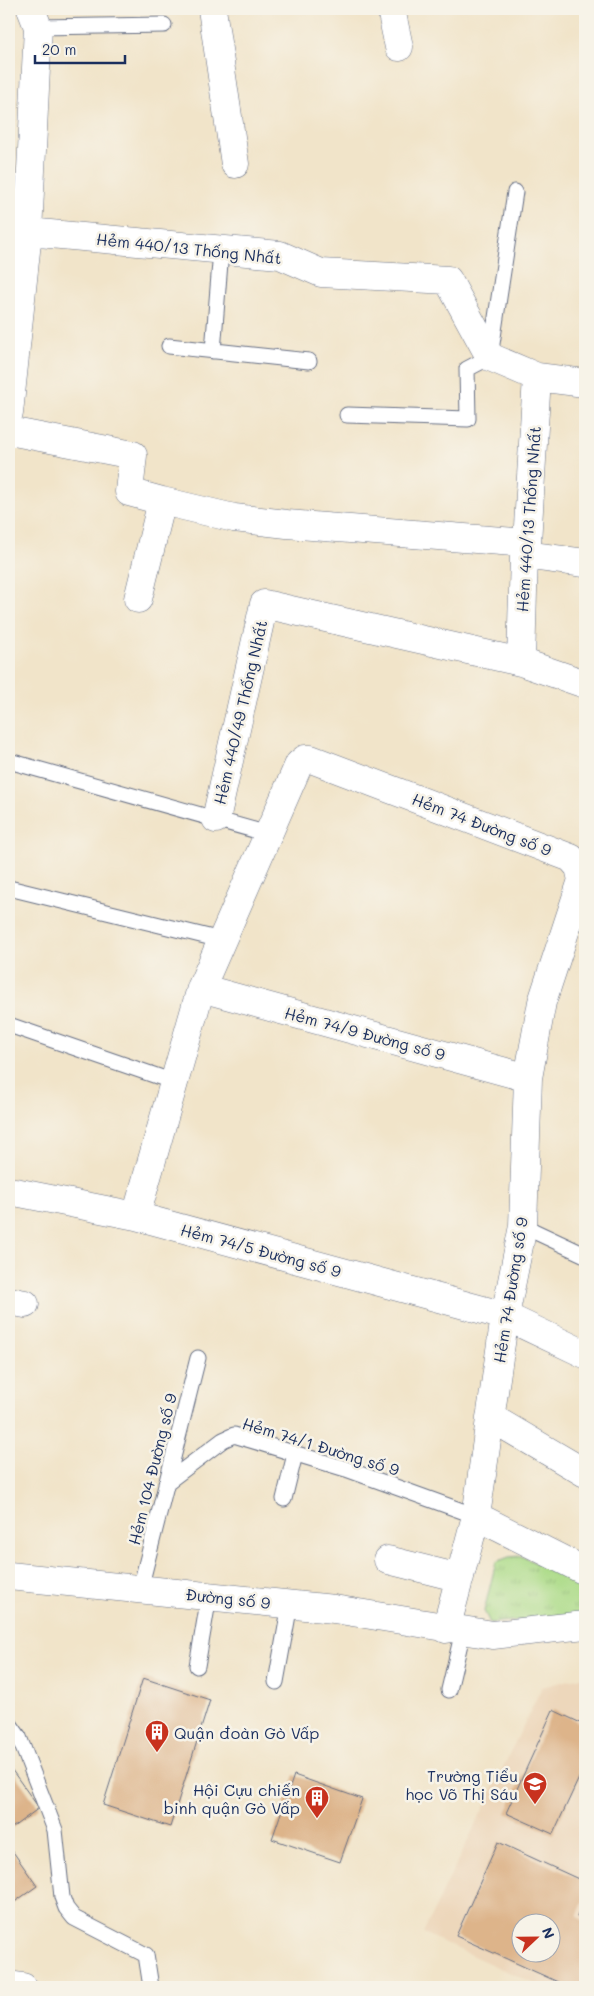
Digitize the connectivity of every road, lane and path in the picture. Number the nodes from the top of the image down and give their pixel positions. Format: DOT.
graph roads {
  1 [pos="212,9"];
  2 [pos="391,9"];
  3 [pos="34,18"];
  4 [pos="164,25"];
  5 [pos="399,47"];
  6 [pos="235,164"];
  7 [pos="515,192"];
  8 [pos="28,232"];
  9 [pos="220,250"];
  10 [pos="169,346"];
  11 [pos="213,351"];
  12 [pos="490,357"];
  13 [pos="309,361"];
  14 [pos="537,377"];
  15 [pos="585,383"];
  16 [pos="9,413"];
  17 [pos="347,415"];
  18 [pos="9,431"];
  19 [pos="162,501"];
  20 [pos="525,549"];
  21 [pos="585,563"];
  22 [pos="138,598"];
  23 [pos="521,662"];
  24 [pos="585,684"];
  25 [pos="9,761"];
  26 [pos="216,819"];
  27 [pos="268,834"];
  28 [pos="9,888"];
  29 [pos="222,940"];
  30 [pos="201,988"];
  31 [pos="9,1025"];
  32 [pos="528,1078"];
  33 [pos="174,1082"];
  34 [pos="15,1192"];
  35 [pos="136,1216"];
  36 [pos="523,1226"];
  37 [pos="585,1255"];
  38 [pos="504,1316"];
  39 [pos="585,1354"];
  40 [pos="198,1358"];
  41 [pos="490,1417"];
  42 [pos="295,1454"];
  43 [pos="585,1472"];
  44 [pos="166,1483"];
  45 [pos="284,1499"];
  46 [pos="476,1516"];
  47 [pos="388,1560"];
  48 [pos="585,1571"];
  49 [pos="9,1576"];
  50 [pos="460,1578"];
  51 [pos="140,1589"];
  52 [pos="210,1596"];
  53 [pos="290,1604"];
  54 [pos="585,1625"];
  55 [pos="454,1630"];
  56 [pos="197,1666"];
  57 [pos="276,1682"];
  58 [pos="449,1690"];
  59 [pos="9,1723"];
  60 [pos="9,1985"];
  61 [pos="23,1987"];
  62 [pos="151,1987"];
  1 -- 6 [label="street"];
  2 -- 5 [label="street"];
  3 -- 4 [label="lane"];
  3 -- 8 [label="street"];
  7 -- 12 [label="lane"];
  8 -- 9 [label="street, Hẻm 440/13 Thống Nhất"];
  8 -- 16 [label="street"];
  9 -- 11 [label="lane"];
  9 -- 12 [label="street, Hẻm 440/13 Thống Nhất"];
  10 -- 11 [label="lane"];
  11 -- 13 [label="lane"];
  12 -- 14 [label="street"];
  12 -- 17 [label="lane"];
  14 -- 15 [label="street"];
  14 -- 20 [label="street, Hẻm 440/13 Thống Nhất"];
  18 -- 19 [label="street"];
  19 -- 20 [label="street"];
  19 -- 22 [label="street"];
  20 -- 21 [label="street"];
  20 -- 23 [label="street, Hẻm 440/13 Thống Nhất"];
  23 -- 24 [label="street"];
  23 -- 26 [label="street, Hẻm 440/49 Thống Nhất"];
  25 -- 26 [label="lane, Hẻm 440/49 Thống Nhất"];
  26 -- 27 [label="lane, Hẻm 440/49 Thống Nhất"];
  27 -- 29 [label="street, Hẻm 74 Đường số 9"];
  27 -- 32 [label="street, Hẻm 74 Đường số 9"];
  28 -- 29 [label="lane"];
  29 -- 30 [label="street, Hẻm 74 Đường số 9"];
  30 -- 32 [label="street, Hẻm 74/9 Đường số 9"];
  30 -- 33 [label="street, Hẻm 74 Đường số 9"];
  31 -- 33 [label="lane"];
  32 -- 36 [label="street, Hẻm 74 Đường số 9"];
  33 -- 35 [label="street, Hẻm 74 Đường số 9"];
  34 -- 35 [label="street, Hẻm 74/5 Đường số 9"];
  35 -- 38 [label="street, Hẻm 74/5 Đường số 9"];
  36 -- 37 [label="lane"];
  36 -- 38 [label="street, Hẻm 74 Đường số 9"];
  38 -- 39 [label="street, Hẻm 74/5 Đường số 9"];
  38 -- 41 [label="street, Hẻm 74 Đường số 9"];
  40 -- 44 [label="lane, Hẻm 104 Đường số 9"];
  41 -- 43 [label="street"];
  41 -- 46 [label="street, Hẻm 74 Đường số 9"];
  42 -- 44 [label="lane, Hẻm 74/1 Đường số 9"];
  42 -- 45 [label="lane"];
  42 -- 46 [label="lane, Hẻm 74/1 Đường số 9"];
  44 -- 51 [label="lane, Hẻm 104 Đường số 9"];
  46 -- 48 [label="street"];
  46 -- 50 [label="street"];
  47 -- 50 [label="street"];
  49 -- 51 [label="street, Đường số 9"];
  50 -- 55 [label="street"];
  51 -- 52 [label="street, Đường số 9"];
  52 -- 53 [label="street, Đường số 9"];
  52 -- 56 [label="lane"];
  53 -- 55 [label="street, Đường số 9"];
  53 -- 57 [label="lane"];
  54 -- 55 [label="street, Đường số 9"];
  55 -- 58 [label="lane"];
  59 -- 62 [label="lane"];
  60 -- 61 [label="street"];
}
